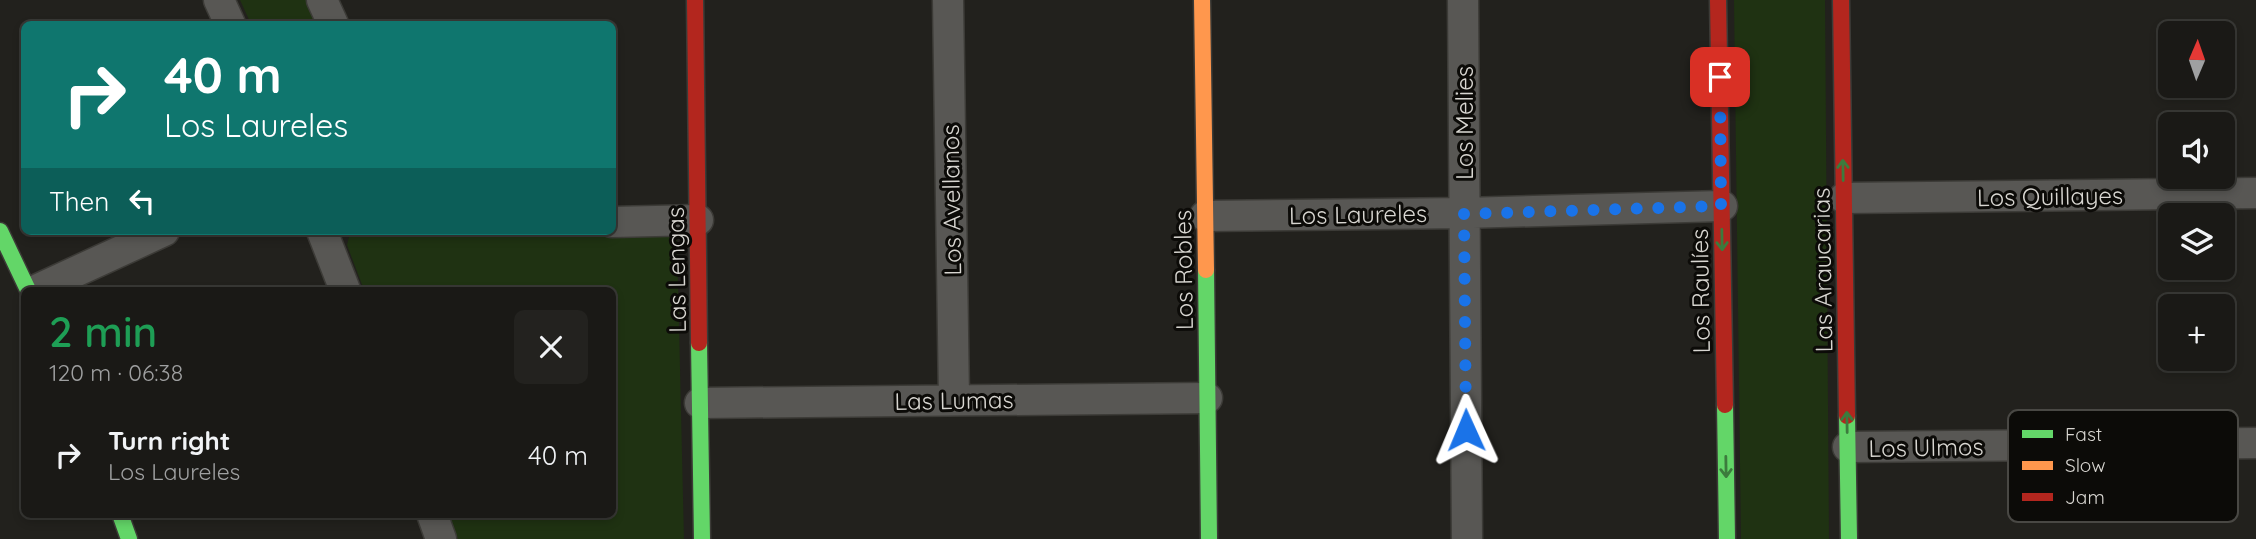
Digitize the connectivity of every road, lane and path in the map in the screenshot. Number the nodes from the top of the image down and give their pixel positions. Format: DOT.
graph roads {
  1 [pos="219,0"];
  2 [pos="322,0"];
  3 [pos="695,0"];
  4 [pos="948,0"];
  5 [pos="1202,0"];
  6 [pos="1463,0"];
  7 [pos="1718,0"];
  8 [pos="1841,0"];
  9 [pos="229,21"];
  10 [pos="332,21"];
  11 [pos="2256,193"];
  12 [pos="1844,198"];
  13 [pos="1721,206"];
  14 [pos="1464,214"];
  15 [pos="1205,216"];
  16 [pos="698,220"];
  17 [pos="616,222"];
  18 [pos="0,231"];
  19 [pos="155,235"];
  20 [pos="324,235"];
  21 [pos="27,287"];
  22 [pos="43,287"];
  23 [pos="344,287"];
  24 [pos="1208,398"];
  25 [pos="954,399"];
  26 [pos="700,403"];
  27 [pos="2238,443"];
  28 [pos="2256,443"];
  29 [pos="2008,445"];
  30 [pos="1847,447"];
  31 [pos="121,518"];
  32 [pos="433,518"];
  33 [pos="129,539"];
  34 [pos="441,539"];
  35 [pos="702,539"];
  36 [pos="1209,539"];
  37 [pos="1467,539"];
  38 [pos="1727,539"];
  39 [pos="1849,539"];
  1 -- 9 [label="street"];
  2 -- 10 [label="street"];
  3 -- 16 [label="street, Las Lengas"];
  4 -- 25 [label="street, Los Avellanos"];
  5 -- 15 [label="street, Los Robles"];
  6 -- 14 [label="street, Los Melies"];
  7 -- 13 [label="street, Los Raulíes"];
  12 -- 8 [label="street, Las Araucarias, one-way"];
  11 -- 12 [label="street, Los Quillayes"];
  30 -- 12 [label="street, Las Araucarias, one-way"];
  13 -- 14 [label="street, Los Laureles"];
  13 -- 38 [label="street, Los Raulíes, one-way"];
  14 -- 15 [label="street, Los Laureles"];
  14 -- 37 [label="street, Los Melies"];
  15 -- 24 [label="street, Los Robles"];
  16 -- 17 [label="street"];
  16 -- 26 [label="street, Las Lengas"];
  18 -- 21 [label="street"];
  19 -- 22 [label="street"];
  20 -- 23 [label="street"];
  24 -- 25 [label="street, Las Lumas"];
  24 -- 36 [label="street, Los Robles"];
  25 -- 26 [label="street, Las Lumas"];
  26 -- 35 [label="street, Las Lengas"];
  27 -- 28 [label="street, Los Ulmos"];
  29 -- 30 [label="street, Los Ulmos"];
  30 -- 39 [label="street, Las Araucarias"];
  31 -- 33 [label="street"];
  32 -- 34 [label="street"];
}
